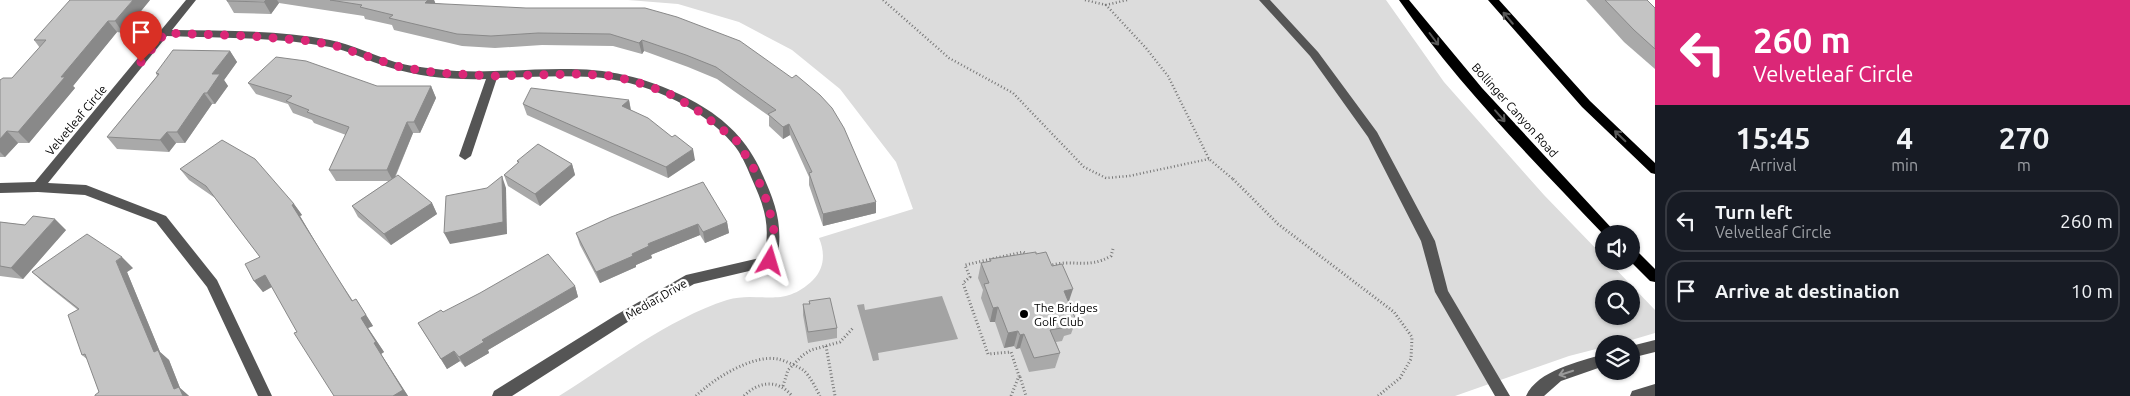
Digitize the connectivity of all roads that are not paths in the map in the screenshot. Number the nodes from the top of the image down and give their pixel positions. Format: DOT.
graph roads {
  1 [pos="191,0"];
  2 [pos="1264,0"];
  3 [pos="1404,0"];
  4 [pos="1493,0"];
  5 [pos="165,33"];
  6 [pos="492,76"];
  7 [pos="465,156"];
  8 [pos="1655,170"];
  9 [pos="38,187"];
  10 [pos="0,188"];
  11 [pos="1602,225"];
  12 [pos="1640,263"];
  13 [pos="1655,277"];
  14 [pos="1655,346"];
  15 [pos="1640,350"];
  16 [pos="1595,363"];
  17 [pos="1655,391"];
  18 [pos="265,396"];
  19 [pos="499,396"];
  20 [pos="1503,396"];
  21 [pos="1533,396"];
  22 [pos="1637,396"];
  1 -- 5 [label="street, Velvetleaf Circle"];
  2 -- 20 [label="street"];
  3 -- 11 [label="main road, Bollinger Canyon Road, one-way"];
  8 -- 4 [label="main road, one-way"];
  5 -- 6 [label="street, Mediar Drive"];
  5 -- 9 [label="street, Velvetleaf Circle"];
  6 -- 7 [label="street"];
  6 -- 19 [label="street, Mediar Drive"];
  9 -- 10 [label="street"];
  9 -- 18 [label="street"];
  12 -- 13 [label="main road"];
  14 -- 15 [label="street"];
  16 -- 21 [label="street, one-way"];
  17 -- 22 [label="street"];
}
